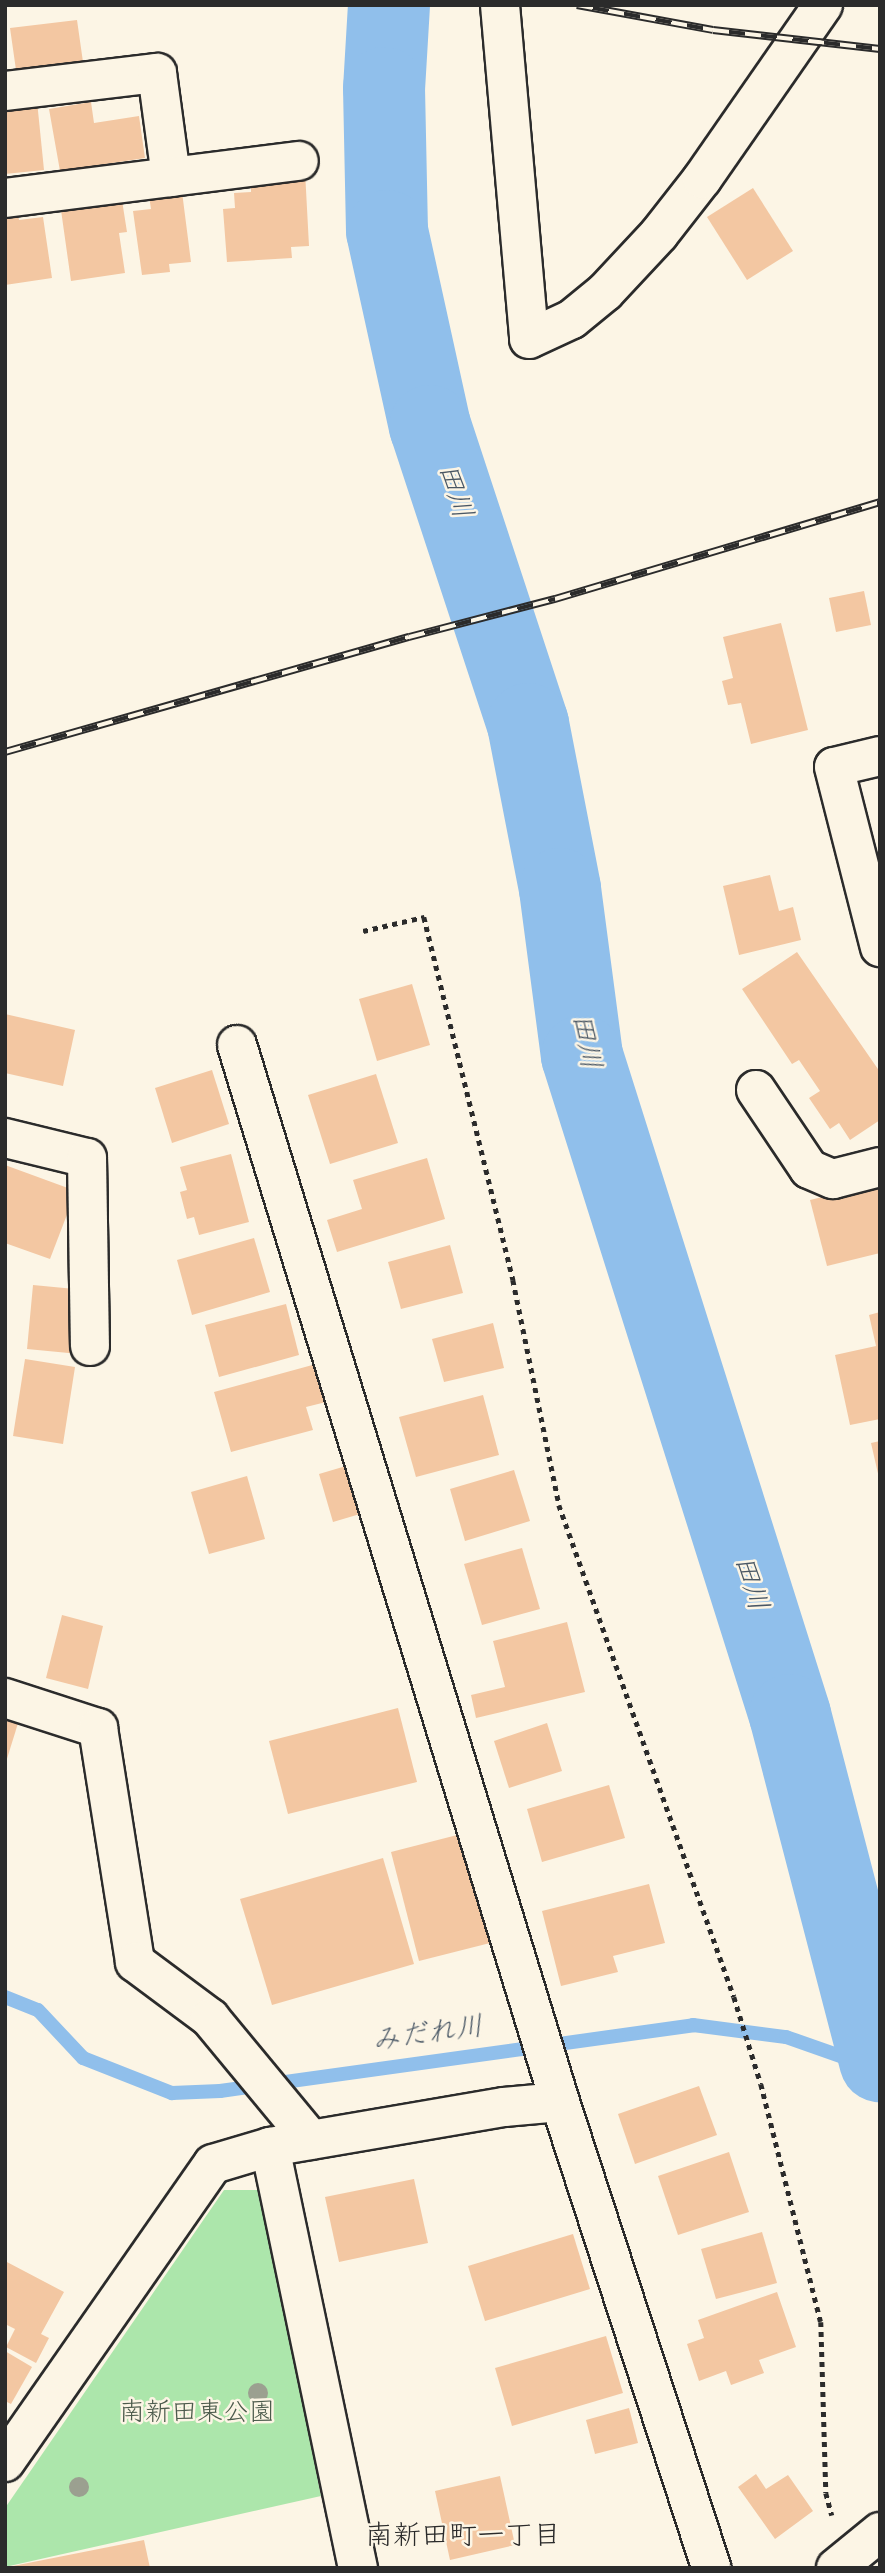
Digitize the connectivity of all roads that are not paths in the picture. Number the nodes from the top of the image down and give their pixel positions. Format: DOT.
graph roads {
  1 [pos="500,5"];
  2 [pos="823,5"];
  3 [pos="5,91"];
  4 [pos="299,161"];
  5 [pos="171,177"];
  6 [pos="5,198"];
  7 [pos="880,756"];
  8 [pos="880,947"];
  9 [pos="237,1045"];
  10 [pos="757,1090"];
  11 [pos="5,1138"];
  12 [pos="880,1167"];
  13 [pos="90,1346"];
  14 [pos="5,1698"];
  15 [pos="560,2102"];
  16 [pos="311,2140"];
  17 [pos="270,2147"];
  18 [pos="5,2462"];
  19 [pos="358,2568"];
  20 [pos="711,2568"];
  1 -- 2 [label="street"];
  3 -- 5 [label="street"];
  4 -- 5 [label="street"];
  5 -- 6 [label="street"];
  7 -- 8 [label="street"];
  9 -- 15 [label="street"];
  10 -- 12 [label="street"];
  11 -- 13 [label="street"];
  14 -- 16 [label="street"];
  15 -- 16 [label="street"];
  15 -- 20 [label="street"];
  16 -- 17 [label="street"];
  17 -- 18 [label="street"];
  17 -- 19 [label="street"];
}
